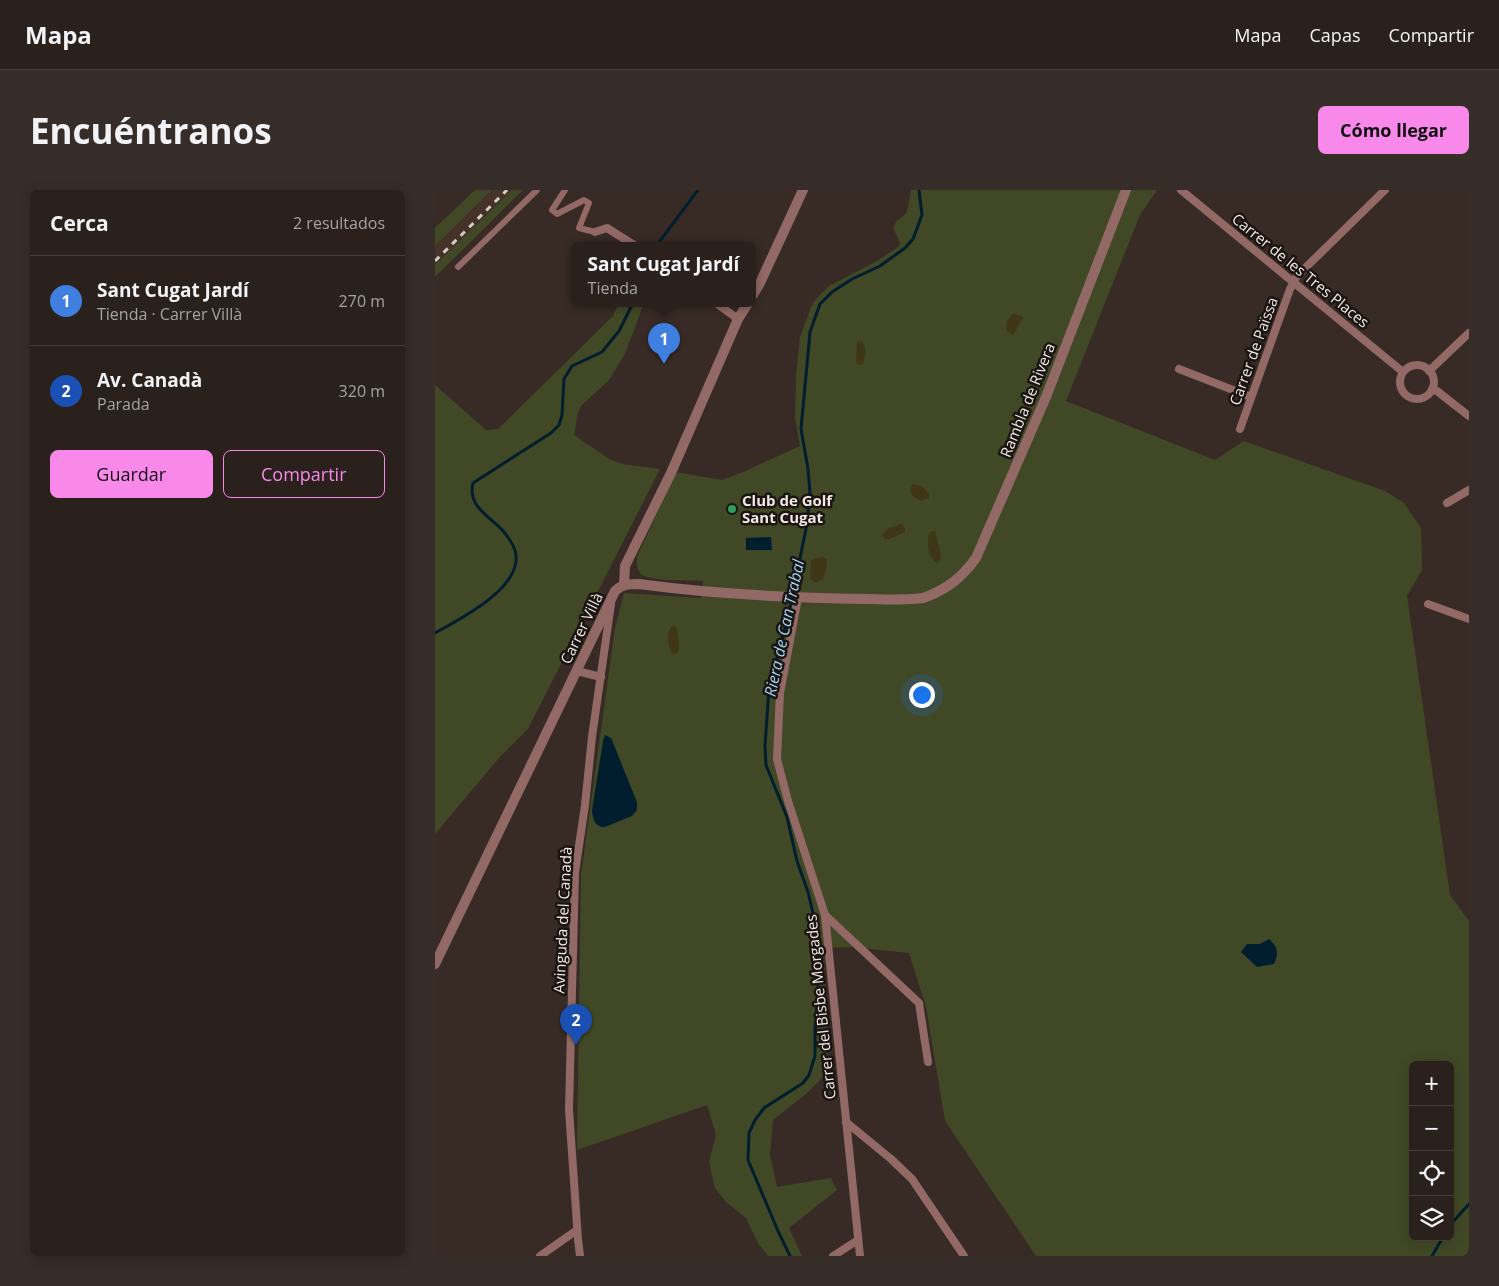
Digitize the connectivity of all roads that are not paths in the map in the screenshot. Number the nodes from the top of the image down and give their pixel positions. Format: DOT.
graph roads {
  1 [pos="537,190"];
  2 [pos="565,190"];
  3 [pos="803,190"];
  4 [pos="1126,190"];
  5 [pos="1181,190"];
  6 [pos="1385,190"];
  7 [pos="595,232"];
  8 [pos="629,242"];
  9 [pos="458,267"];
  10 [pos="1293,282"];
  11 [pos="756,290"];
  12 [pos="722,307"];
  13 [pos="746,307"];
  14 [pos="738,319"];
  15 [pos="1469,333"];
  16 [pos="1179,369"];
  17 [pos="1429,371"];
  18 [pos="1403,372"];
  19 [pos="1433,389"];
  20 [pos="1251,397"];
  21 [pos="1469,416"];
  22 [pos="1240,429"];
  23 [pos="1469,490"];
  24 [pos="1447,503"];
  25 [pos="623,585"];
  26 [pos="795,598"];
  27 [pos="612,599"];
  28 [pos="1428,604"];
  29 [pos="1469,619"];
  30 [pos="577,671"];
  31 [pos="601,676"];
  32 [pos="825,915"];
  33 [pos="435,965"];
  34 [pos="928,1062"];
  35 [pos="846,1122"];
  36 [pos="577,1230"];
  37 [pos="858,1240"];
  38 [pos="540,1256"];
  39 [pos="581,1256"];
  40 [pos="833,1256"];
  41 [pos="860,1256"];
  42 [pos="964,1256"];
  1 -- 9 [label="street"];
  2 -- 7 [label="street"];
  3 -- 11 [label="street"];
  4 -- 26 [label="street, Rambla de Rivera"];
  5 -- 10 [label="street, Carrer de les Tres Places"];
  6 -- 10 [label="street"];
  7 -- 8 [label="street"];
  10 -- 18 [label="street, Carrer de les Tres Places"];
  10 -- 20 [label="street, Carrer de Païssa"];
  12 -- 14 [label="street"];
  13 -- 14 [label="street, Carrer Villà"];
  14 -- 25 [label="street, Carrer Villà"];
  15 -- 17 [label="street"];
  16 -- 20 [label="street"];
  17 -- 18 [label="street"];
  17 -- 19 [label="street"];
  18 -- 19 [label="street"];
  19 -- 21 [label="street"];
  20 -- 22 [label="street, Carrer de Païssa"];
  23 -- 24 [label="street"];
  25 -- 26 [label="street"];
  25 -- 27 [label="street, Carrer Villà"];
  26 -- 32 [label="street, Carrer del Bisbe Morgades"];
  27 -- 30 [label="street, Carrer Villà"];
  27 -- 31 [label="street, Avinguda del Canadà"];
  28 -- 29 [label="street"];
  30 -- 31 [label="street"];
  30 -- 33 [label="street, Carrer Villà"];
  31 -- 36 [label="street, Avinguda del Canadà"];
  32 -- 34 [label="street"];
  32 -- 35 [label="street, Carrer del Bisbe Morgades"];
  35 -- 37 [label="street, Carrer del Bisbe Morgades"];
  35 -- 42 [label="street"];
  36 -- 38 [label="street"];
  36 -- 39 [label="street, Avinguda del Canadà"];
  37 -- 40 [label="street"];
  37 -- 41 [label="street, Carrer del Bisbe Morgades"];
}
